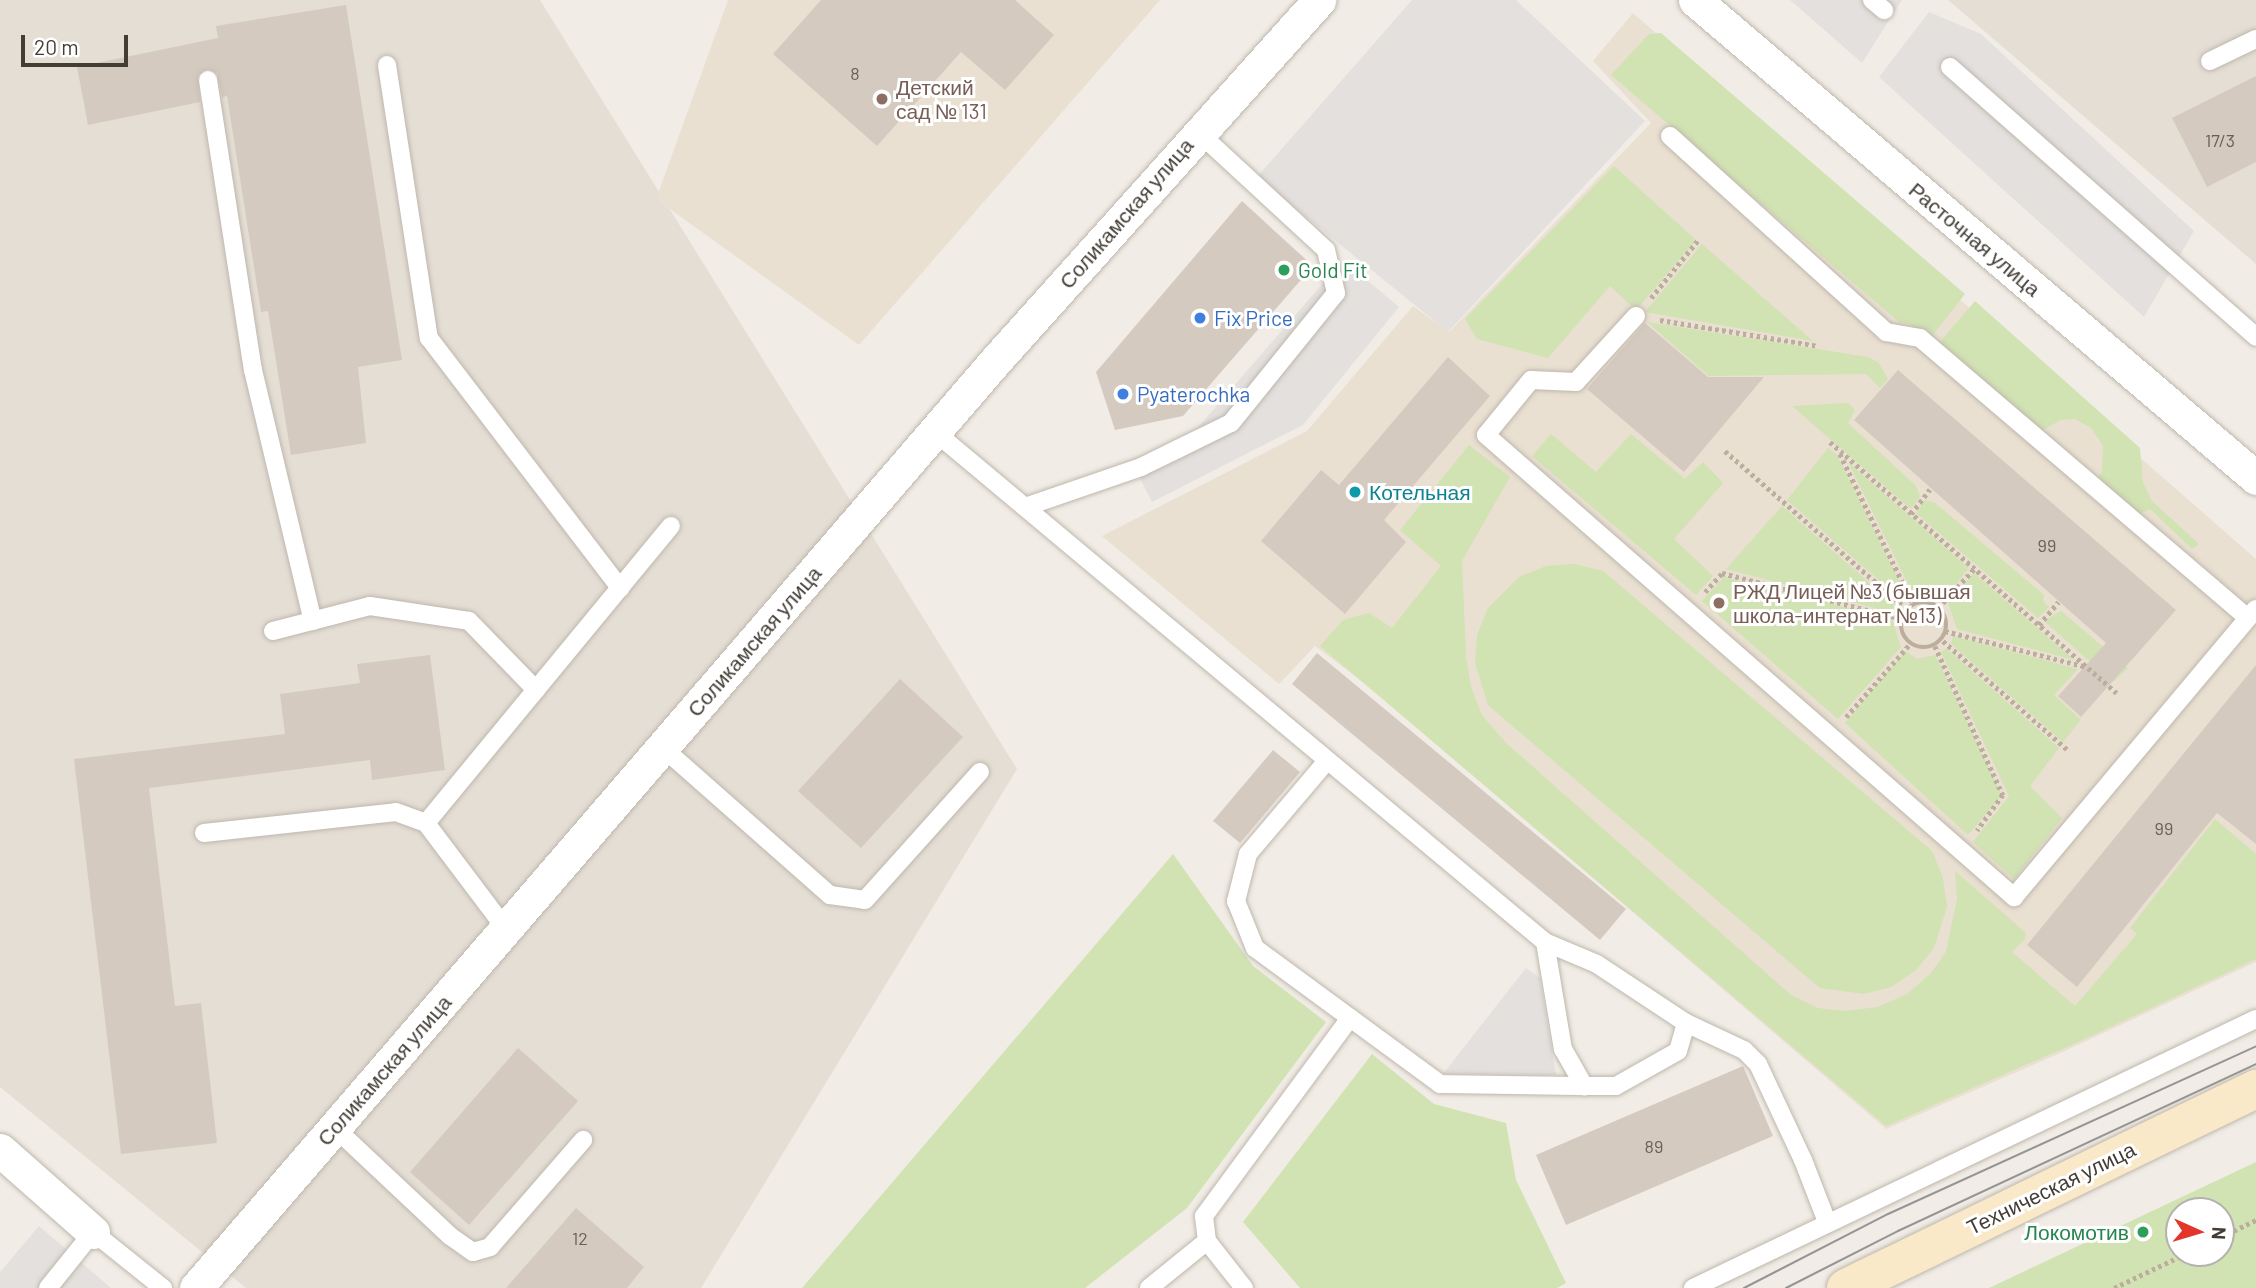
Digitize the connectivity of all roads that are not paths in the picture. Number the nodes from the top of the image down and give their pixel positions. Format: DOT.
graph roads {
  1 [pos="1319,0"];
  2 [pos="1695,0"];
  3 [pos="2256,39"];
  4 [pos="2210,61"];
  5 [pos="387,65"];
  6 [pos="1950,67"];
  7 [pos="208,80"];
  8 [pos="1198,132"];
  9 [pos="1670,136"];
  10 [pos="1636,316"];
  11 [pos="2256,337"];
  12 [pos="935,432"];
  13 [pos="2255,474"];
  14 [pos="1025,507"];
  15 [pos="671,526"];
  16 [pos="620,587"];
  17 [pos="2252,614"];
  18 [pos="313,621"];
  19 [pos="273,631"];
  20 [pos="536,690"];
  21 [pos="662,747"];
  22 [pos="1326,762"];
  23 [pos="980,772"];
  24 [pos="426,823"];
  25 [pos="204,833"];
  26 [pos="506,929"];
  27 [pos="1545,942"];
  28 [pos="1350,1018"];
  29 [pos="2256,1019"];
  30 [pos="1686,1023"];
  31 [pos="1584,1086"];
  32 [pos="2256,1089"];
  33 [pos="335,1128"];
  34 [pos="583,1140"];
  35 [pos="0,1150"];
  36 [pos="1827,1223"];
  37 [pos="93,1232"];
  38 [pos="1207,1241"];
  39 [pos="48,1288"];
  40 [pos="163,1288"];
  41 [pos="196,1288"];
  42 [pos="1149,1288"];
  43 [pos="1244,1288"];
  44 [pos="1693,1288"];
  45 [pos="1846,1288"];
  1 -- 8 [label="street, Соликамская улица"];
  2 -- 13 [label="street, Расточная улица"];
  3 -- 4 [label="lane"];
  5 -- 16 [label="lane"];
  6 -- 11 [label="lane"];
  7 -- 18 [label="lane"];
  8 -- 12 [label="street, Соликамская улица"];
  8 -- 14 [label="lane"];
  9 -- 17 [label="lane"];
  10 -- 17 [label="lane"];
  12 -- 14 [label="lane"];
  12 -- 21 [label="street, Соликамская улица"];
  14 -- 22 [label="lane"];
  15 -- 16 [label="lane"];
  16 -- 20 [label="lane"];
  18 -- 19 [label="lane"];
  18 -- 20 [label="lane"];
  20 -- 24 [label="lane"];
  21 -- 23 [label="lane"];
  21 -- 26 [label="street, Соликамская улица"];
  22 -- 27 [label="lane"];
  22 -- 28 [label="lane"];
  24 -- 25 [label="lane"];
  24 -- 26 [label="lane"];
  26 -- 33 [label="street, Соликамская улица"];
  27 -- 30 [label="lane"];
  27 -- 31 [label="lane"];
  28 -- 31 [label="lane"];
  28 -- 38 [label="lane"];
  29 -- 36 [label="lane"];
  30 -- 31 [label="lane"];
  30 -- 36 [label="lane"];
  32 -- 45 [label="main road, Техническая улица"];
  33 -- 34 [label="lane"];
  33 -- 41 [label="street, Соликамская улица"];
  35 -- 37 [label="street"];
  36 -- 44 [label="lane"];
  37 -- 39 [label="lane"];
  37 -- 40 [label="lane"];
  38 -- 42 [label="lane"];
  38 -- 43 [label="lane"];
}
